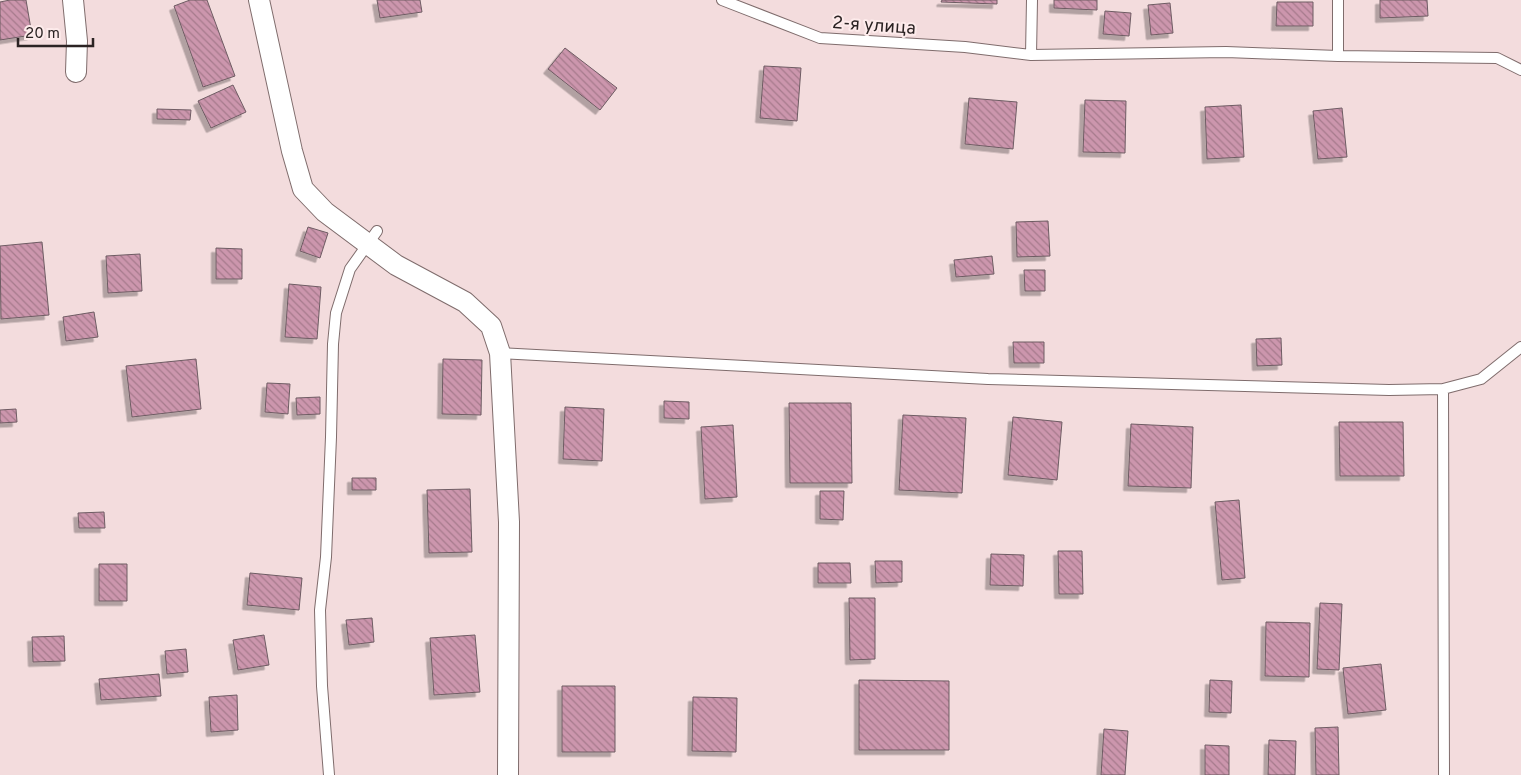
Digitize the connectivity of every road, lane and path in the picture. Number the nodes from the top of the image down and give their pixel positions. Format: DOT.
graph roads {
  1 [pos="73,0"];
  2 [pos="259,0"];
  3 [pos="722,0"];
  4 [pos="1032,0"];
  5 [pos="1338,0"];
  6 [pos="1031,55"];
  7 [pos="1338,56"];
  8 [pos="1521,70"];
  9 [pos="76,72"];
  10 [pos="372,238"];
  11 [pos="1521,347"];
  12 [pos="500,353"];
  13 [pos="1443,389"];
  14 [pos="329,775"];
  15 [pos="508,775"];
  16 [pos="1444,775"];
  1 -- 9 [label="street"];
  2 -- 10 [label="street"];
  3 -- 6 [label="lane, 2-я улица"];
  4 -- 6 [label="lane"];
  5 -- 7 [label="lane"];
  6 -- 7 [label="lane, 2-я улица"];
  7 -- 8 [label="lane, 2-я улица"];
  10 -- 12 [label="street"];
  10 -- 14 [label="lane"];
  11 -- 13 [label="lane"];
  12 -- 13 [label="lane"];
  12 -- 15 [label="street"];
  13 -- 16 [label="lane"];
}
